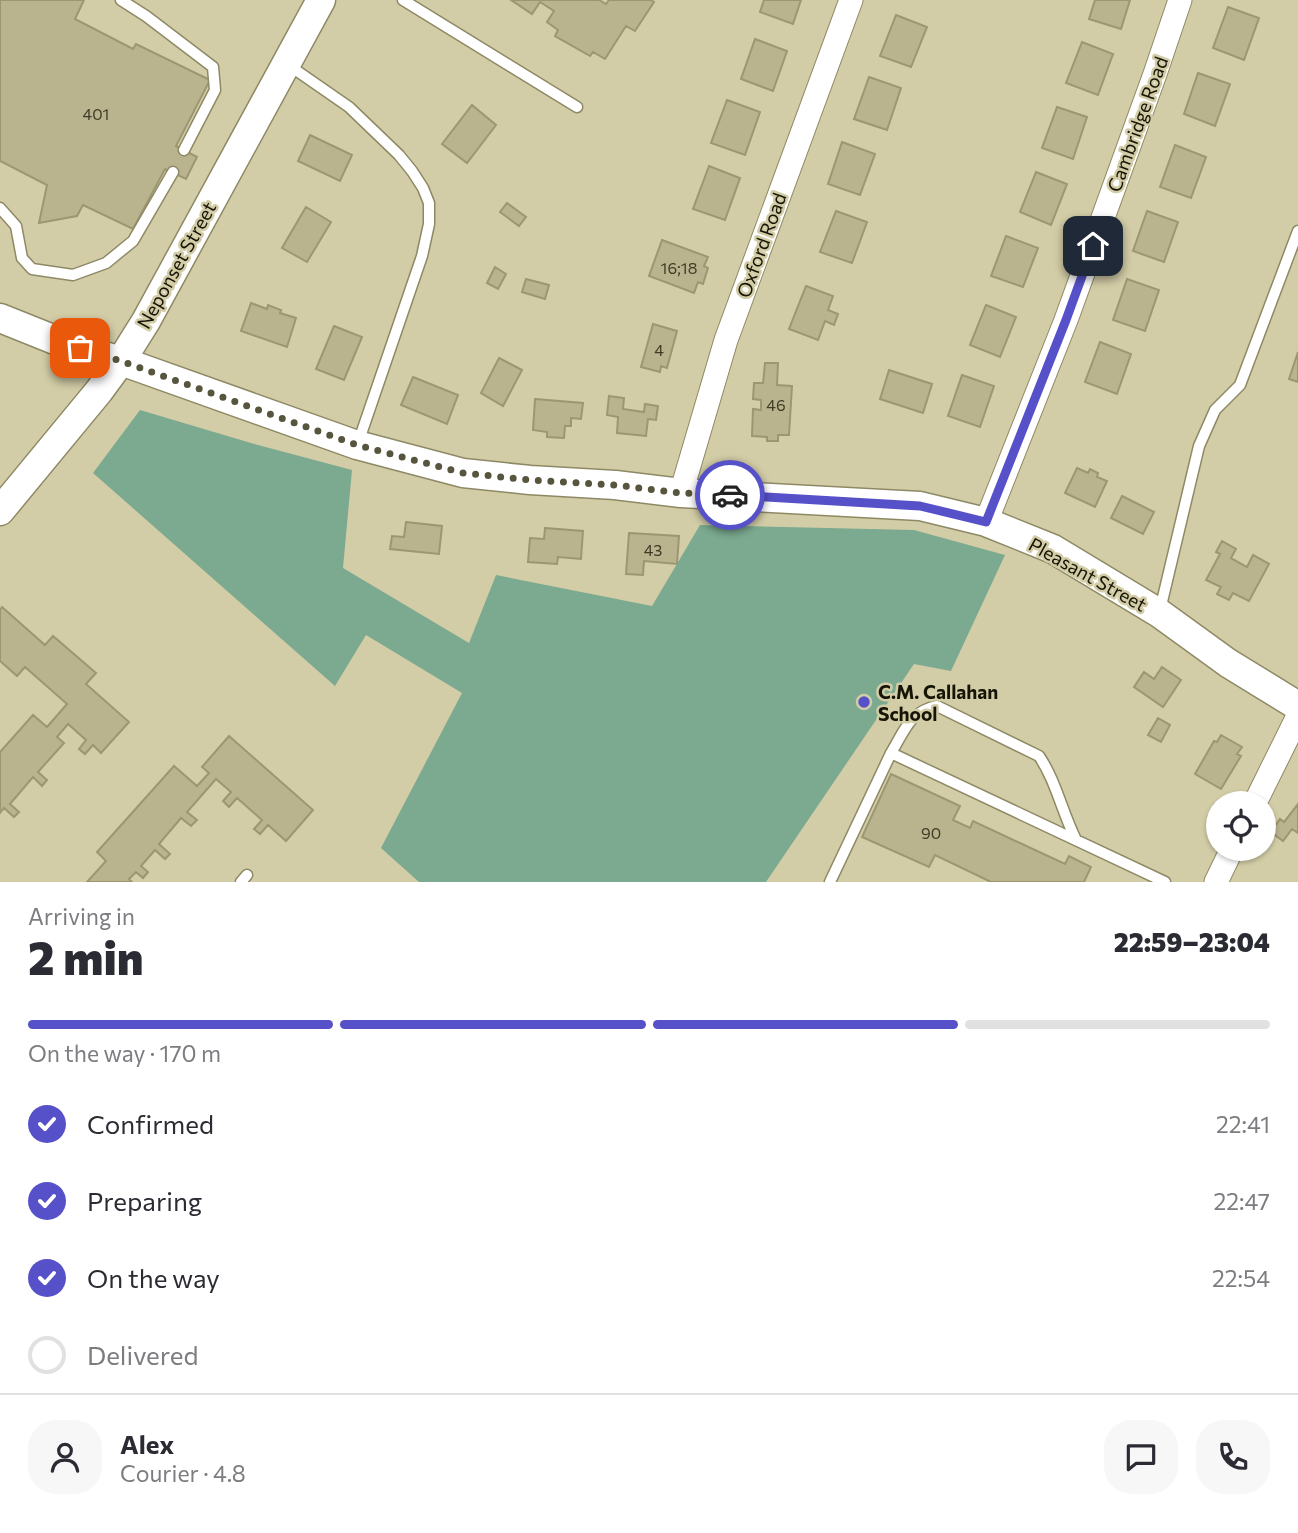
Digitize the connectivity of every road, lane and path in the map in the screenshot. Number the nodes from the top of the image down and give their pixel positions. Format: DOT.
graph roads {
  1 [pos="121,0"];
  2 [pos="321,0"];
  3 [pos="403,0"];
  4 [pos="851,0"];
  5 [pos="1180,0"];
  6 [pos="286,64"];
  7 [pos="577,107"];
  8 [pos="184,150"];
  9 [pos="173,173"];
  10 [pos="0,208"];
  11 [pos="1298,231"];
  12 [pos="0,318"];
  13 [pos="121,361"];
  14 [pos="357,445"];
  15 [pos="681,493"];
  16 [pos="0,511"];
  17 [pos="986,522"];
  18 [pos="1159,613"];
  19 [pos="1298,706"];
  20 [pos="1298,716"];
  21 [pos="891,753"];
  22 [pos="1261,791"];
  23 [pos="1076,839"];
  24 [pos="1226,861"];
  25 [pos="830,882"];
  26 [pos="1166,882"];
  27 [pos="1216,882"];
  1 -- 8 [label="lane"];
  2 -- 6 [label="street, Neponset Street"];
  3 -- 7 [label="lane"];
  4 -- 15 [label="street, Oxford Road"];
  5 -- 17 [label="street, Cambridge Road"];
  6 -- 13 [label="street, Neponset Street"];
  6 -- 14 [label="lane"];
  9 -- 10 [label="lane"];
  11 -- 18 [label="lane"];
  12 -- 13 [label="street, Pleasant Street"];
  13 -- 14 [label="street, Pleasant Street"];
  13 -- 16 [label="street, Neponset Street"];
  14 -- 15 [label="street, Pleasant Street"];
  15 -- 17 [label="street, Pleasant Street"];
  17 -- 18 [label="street, Pleasant Street"];
  18 -- 19 [label="street, Pleasant Street"];
  20 -- 22 [label="street"];
  21 -- 23 [label="lane"];
  21 -- 23 [label="lane"];
  21 -- 25 [label="lane"];
  23 -- 26 [label="lane"];
  24 -- 27 [label="street"];
}
